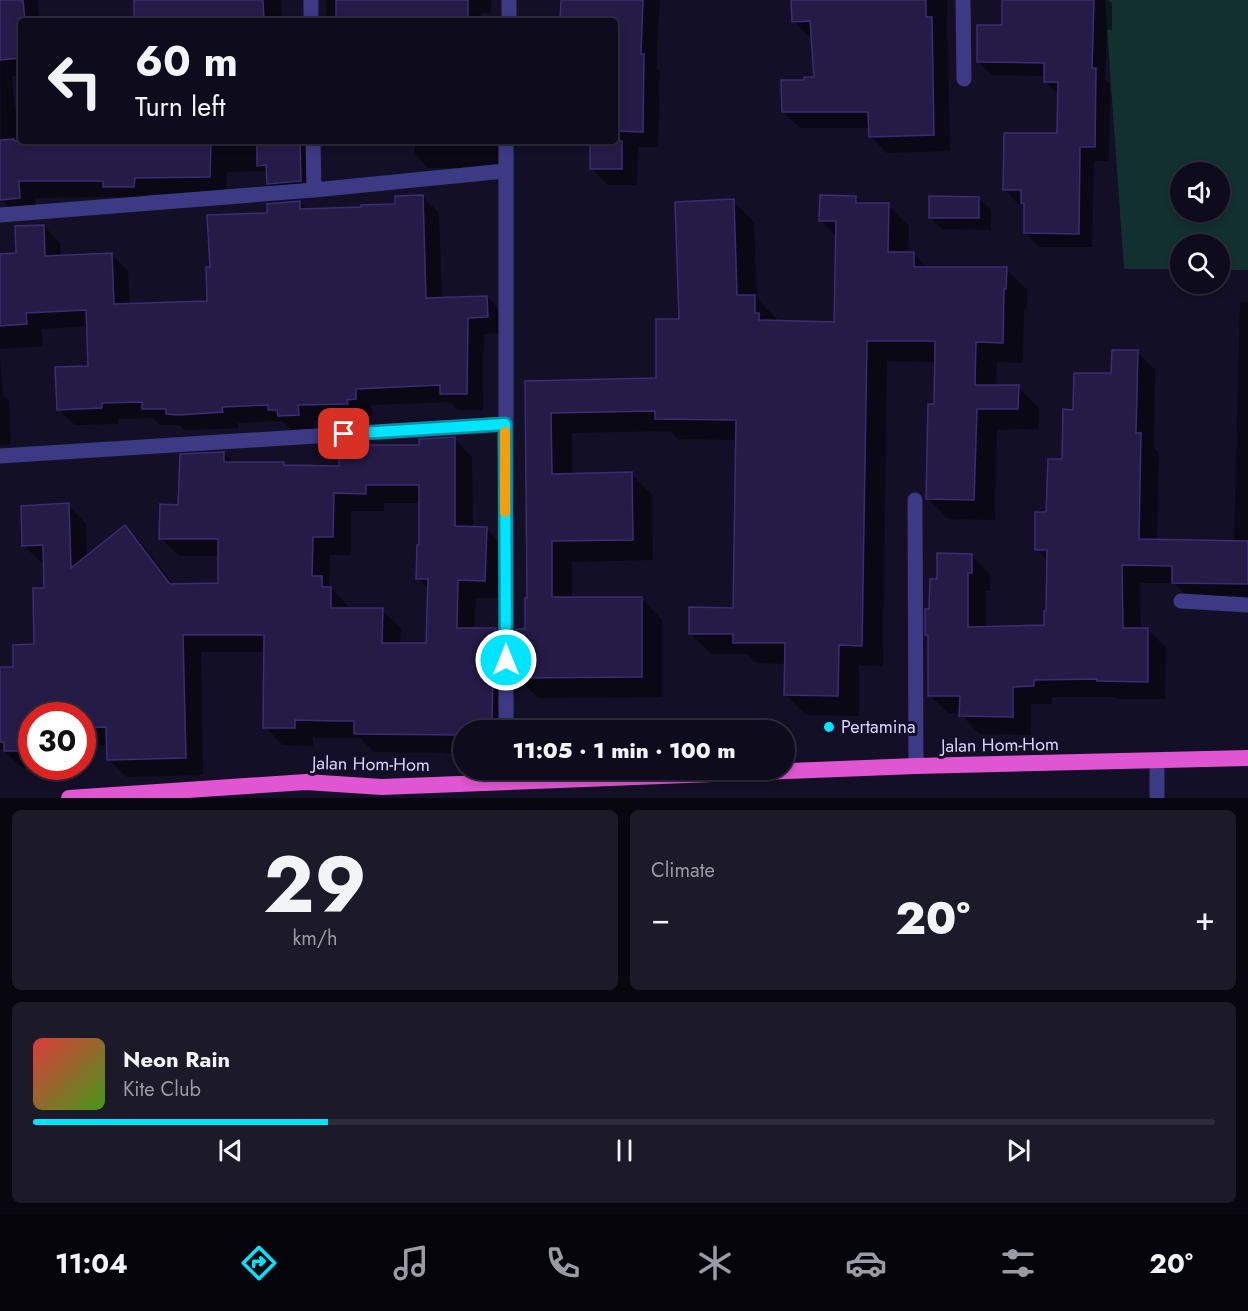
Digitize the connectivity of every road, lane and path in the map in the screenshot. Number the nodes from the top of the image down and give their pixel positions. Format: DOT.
graph roads {
  1 [pos="311,0"];
  2 [pos="509,0"];
  3 [pos="963,0"];
  4 [pos="311,18"];
  5 [pos="508,18"];
  6 [pos="964,79"];
  7 [pos="313,144"];
  8 [pos="506,144"];
  9 [pos="505,171"];
  10 [pos="314,190"];
  11 [pos="0,215"];
  12 [pos="505,424"];
  13 [pos="0,456"];
  14 [pos="915,500"];
  15 [pos="1181,601"];
  16 [pos="1248,605"];
  17 [pos="506,720"];
  18 [pos="1248,758"];
  19 [pos="1157,760"];
  20 [pos="916,766"];
  21 [pos="795,769"];
  22 [pos="478,780"];
  23 [pos="382,793"];
  24 [pos="69,798"];
  25 [pos="1157,798"];
  1 -- 4 [label="street"];
  2 -- 5 [label="street"];
  3 -- 6 [label="street"];
  7 -- 10 [label="street"];
  8 -- 9 [label="street"];
  9 -- 10 [label="street"];
  9 -- 12 [label="street"];
  10 -- 11 [label="street"];
  12 -- 13 [label="street"];
  12 -- 17 [label="street"];
  14 -- 20 [label="street"];
  15 -- 16 [label="street"];
  18 -- 19 [label="highway, Jalan Hom-Hom"];
  19 -- 20 [label="highway, Jalan Hom-Hom"];
  19 -- 25 [label="street"];
  20 -- 21 [label="highway, Jalan Hom-Hom"];
  22 -- 23 [label="highway, Jalan Hom-Hom"];
  23 -- 24 [label="highway, Jalan Hom-Hom"];
}
